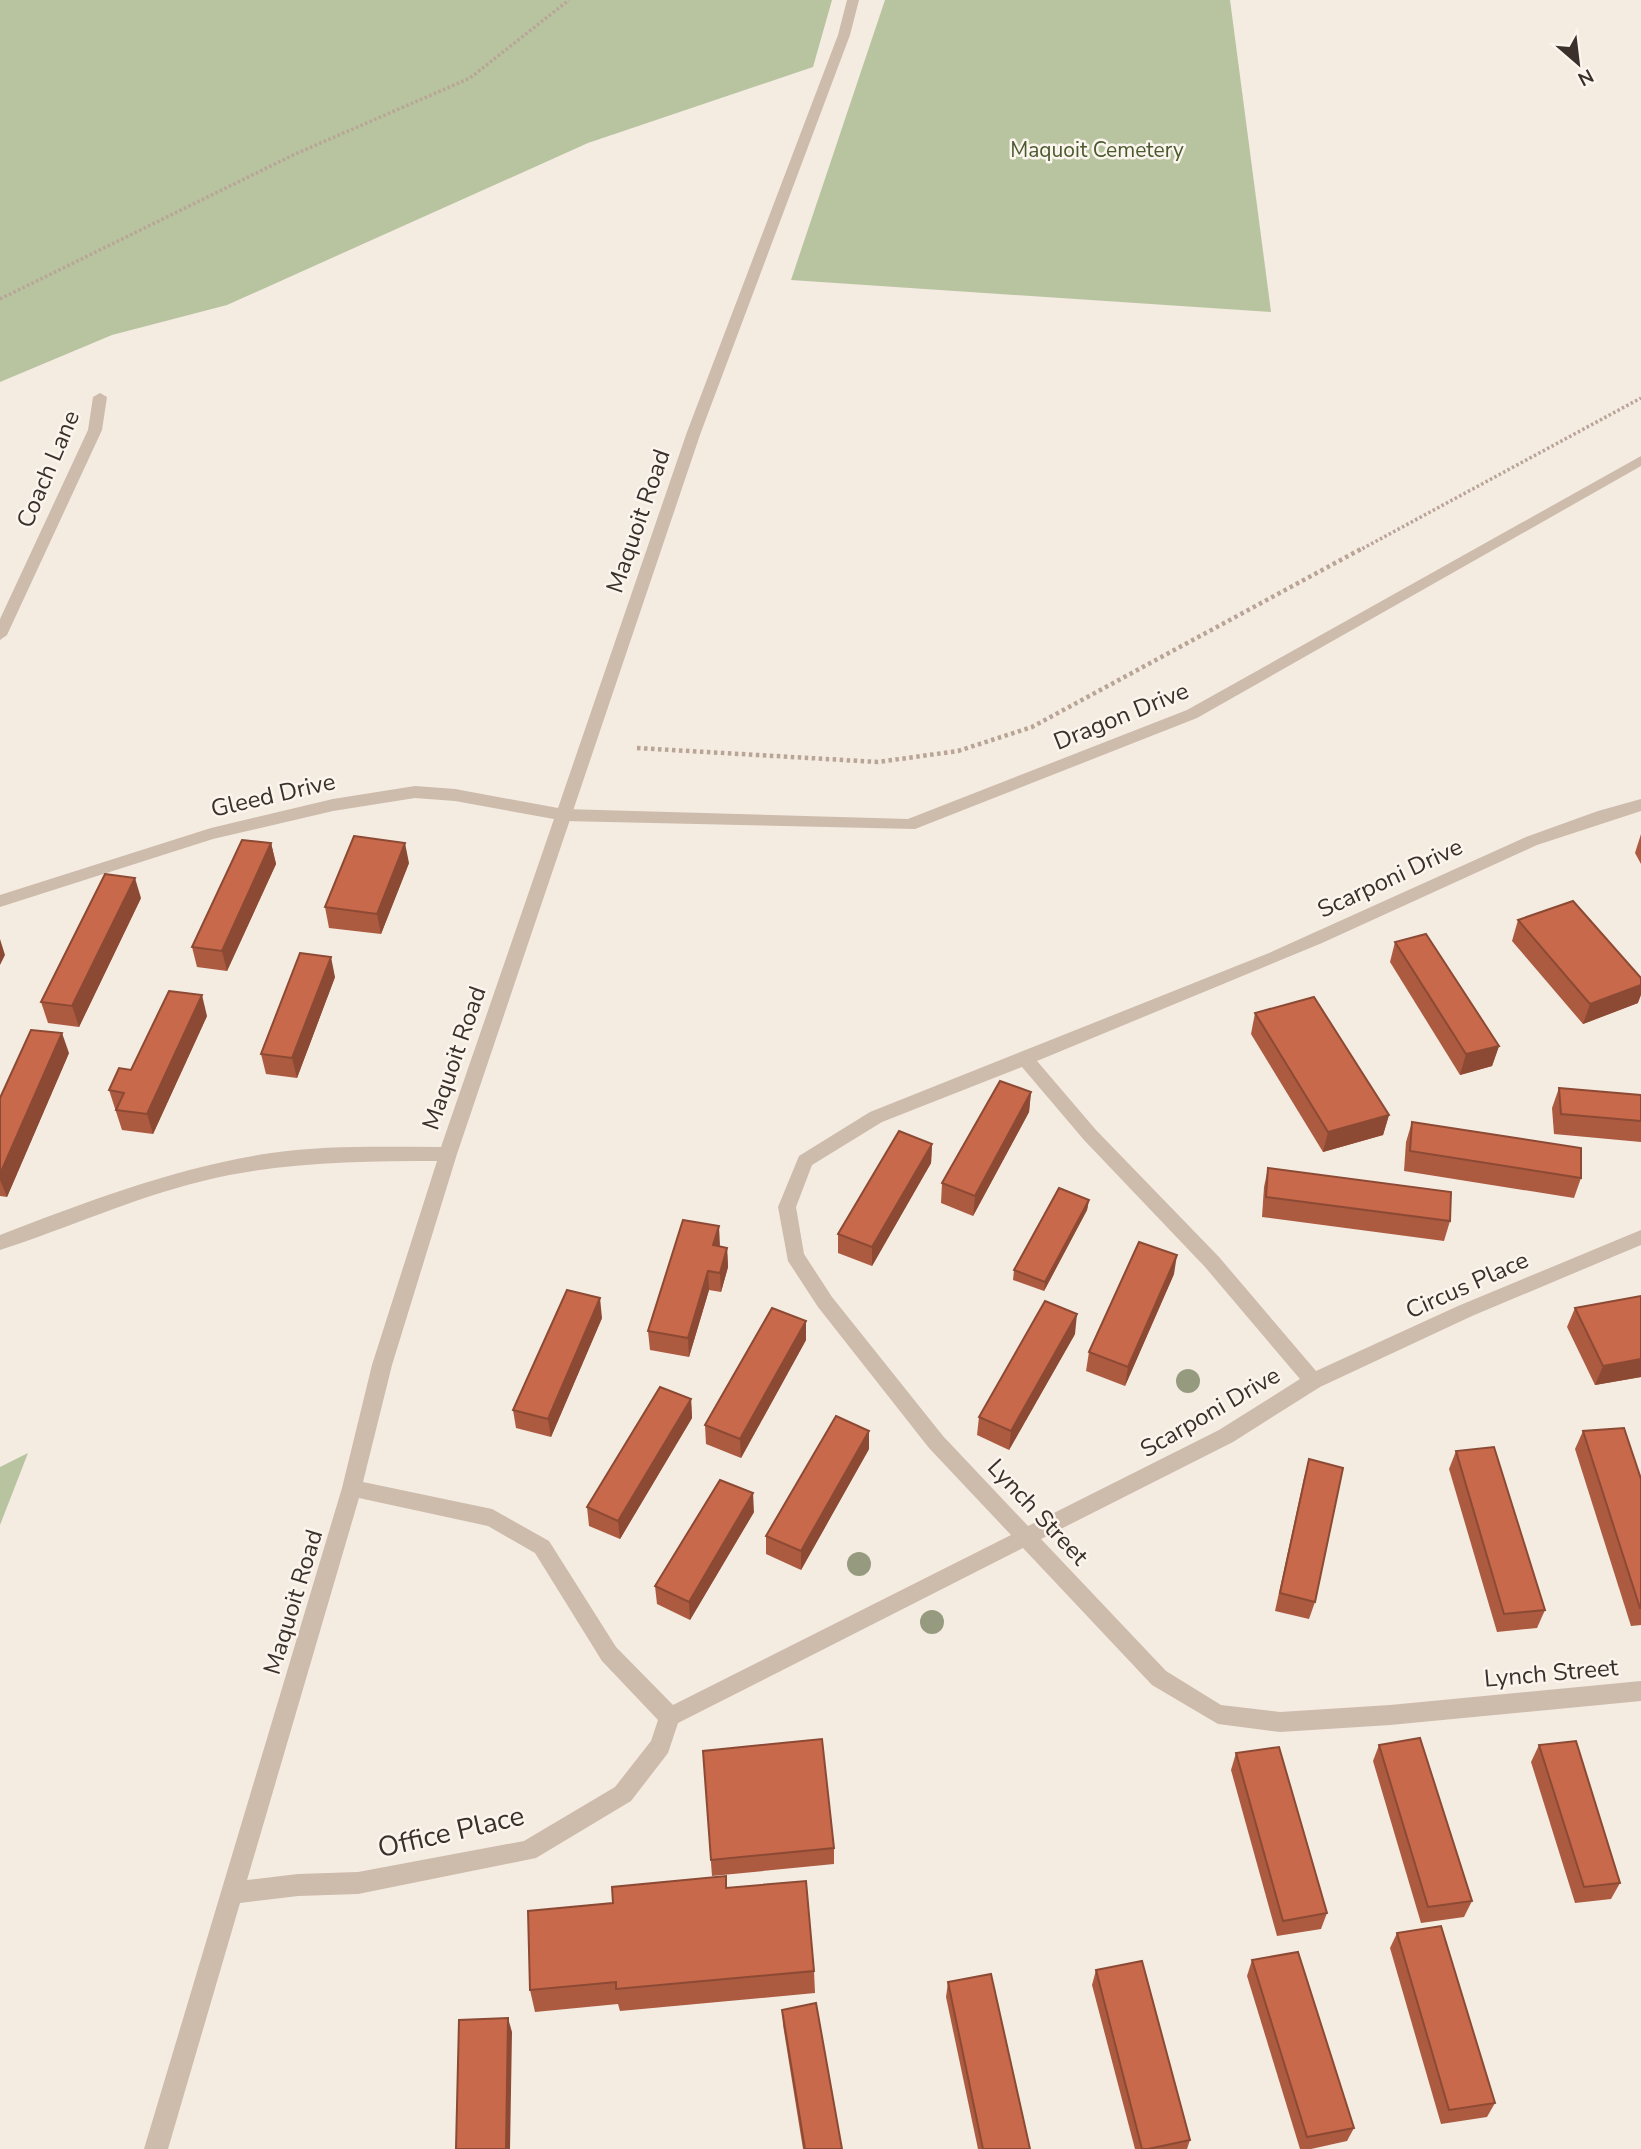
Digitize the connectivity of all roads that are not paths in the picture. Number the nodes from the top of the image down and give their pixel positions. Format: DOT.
graph roads {
  1 [pos="853,0"];
  2 [pos="100,397"];
  3 [pos="1641,460"];
  4 [pos="0,635"];
  5 [pos="1641,805"];
  6 [pos="564,815"];
  7 [pos="0,901"];
  8 [pos="1025,1059"];
  9 [pos="448,1154"];
  10 [pos="1641,1237"];
  11 [pos="0,1243"];
  12 [pos="1314,1381"];
  13 [pos="352,1488"];
  14 [pos="1026,1539"];
  15 [pos="1641,1691"];
  16 [pos="670,1717"];
  17 [pos="231,1893"];
  18 [pos="156,2149"];
  1 -- 6 [label="street, Maquoit Road"];
  2 -- 4 [label="street, Coach Lane"];
  3 -- 6 [label="street, Dragon Drive"];
  5 -- 8 [label="street, Scarponi Drive"];
  6 -- 7 [label="street, Gleed Drive"];
  6 -- 9 [label="street, Maquoit Road"];
  8 -- 12 [label="street, Scarponi Drive"];
  8 -- 14 [label="street, Lynch Street"];
  9 -- 11 [label="street"];
  9 -- 13 [label="street, Maquoit Road"];
  10 -- 12 [label="street, Circus Place"];
  12 -- 14 [label="street, Scarponi Drive"];
  13 -- 16 [label="street"];
  13 -- 17 [label="street, Maquoit Road"];
  14 -- 15 [label="street, Lynch Street"];
  14 -- 16 [label="street, Scarponi Drive"];
  16 -- 17 [label="street, Office Place"];
  17 -- 18 [label="street, Maquoit Road"];
}
